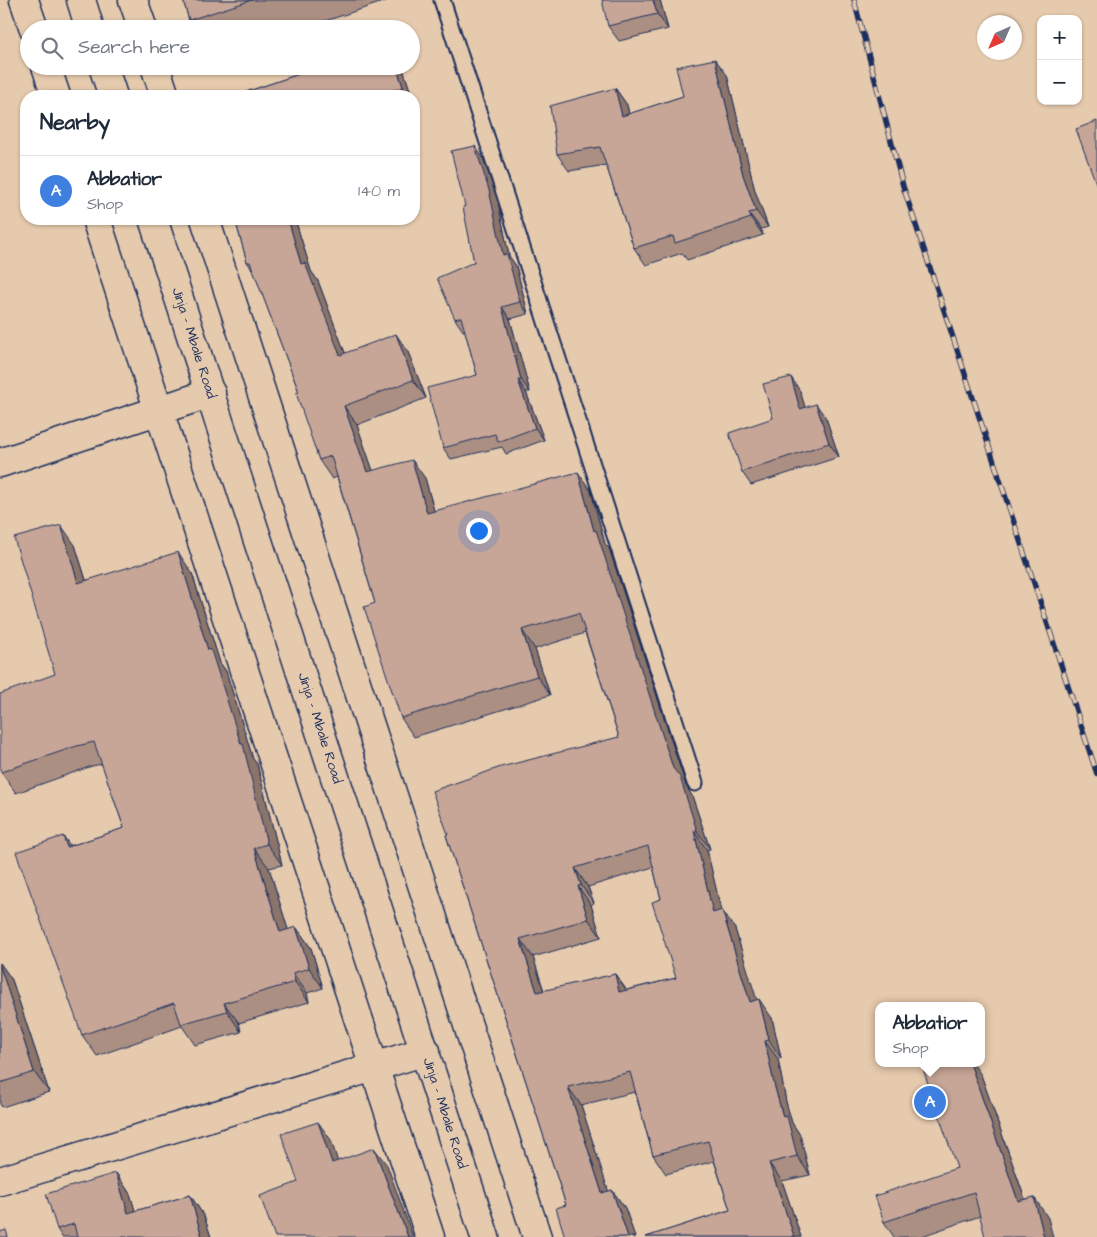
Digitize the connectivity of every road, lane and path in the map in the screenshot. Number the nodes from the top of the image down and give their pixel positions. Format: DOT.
graph roads {
  1 [pos="24,0"];
  2 [pos="81,0"];
  3 [pos="133,0"];
  4 [pos="442,0"];
  5 [pos="31,20"];
  6 [pos="87,20"];
  7 [pos="140,20"];
  8 [pos="49,75"];
  9 [pos="106,75"];
  10 [pos="158,75"];
  11 [pos="54,90"];
  12 [pos="111,90"];
  13 [pos="163,90"];
  14 [pos="98,225"];
  15 [pos="155,225"];
  16 [pos="207,225"];
  17 [pos="211,393"];
  18 [pos="159,410"];
  19 [pos="0,463"];
  20 [pos="695,784"];
  21 [pos="426,1051"];
  22 [pos="374,1067"];
  23 [pos="0,1181"];
  24 [pos="430,1237"];
  25 [pos="485,1237"];
  26 [pos="537,1237"];
  1 -- 5 [label="street"];
  2 -- 6 [label="street"];
  3 -- 7 [label="street"];
  4 -- 20 [label="lane"];
  8 -- 11 [label="street"];
  9 -- 12 [label="street"];
  10 -- 13 [label="street"];
  14 -- 18 [label="street"];
  15 -- 17 [label="street, Jinja - Mbale Road"];
  16 -- 26 [label="street"];
  17 -- 18 [label="street"];
  17 -- 21 [label="street, Jinja - Mbale Road"];
  18 -- 19 [label="street"];
  18 -- 22 [label="street"];
  21 -- 22 [label="street"];
  21 -- 25 [label="street, Jinja - Mbale Road"];
  22 -- 23 [label="street"];
  22 -- 24 [label="street"];
}
